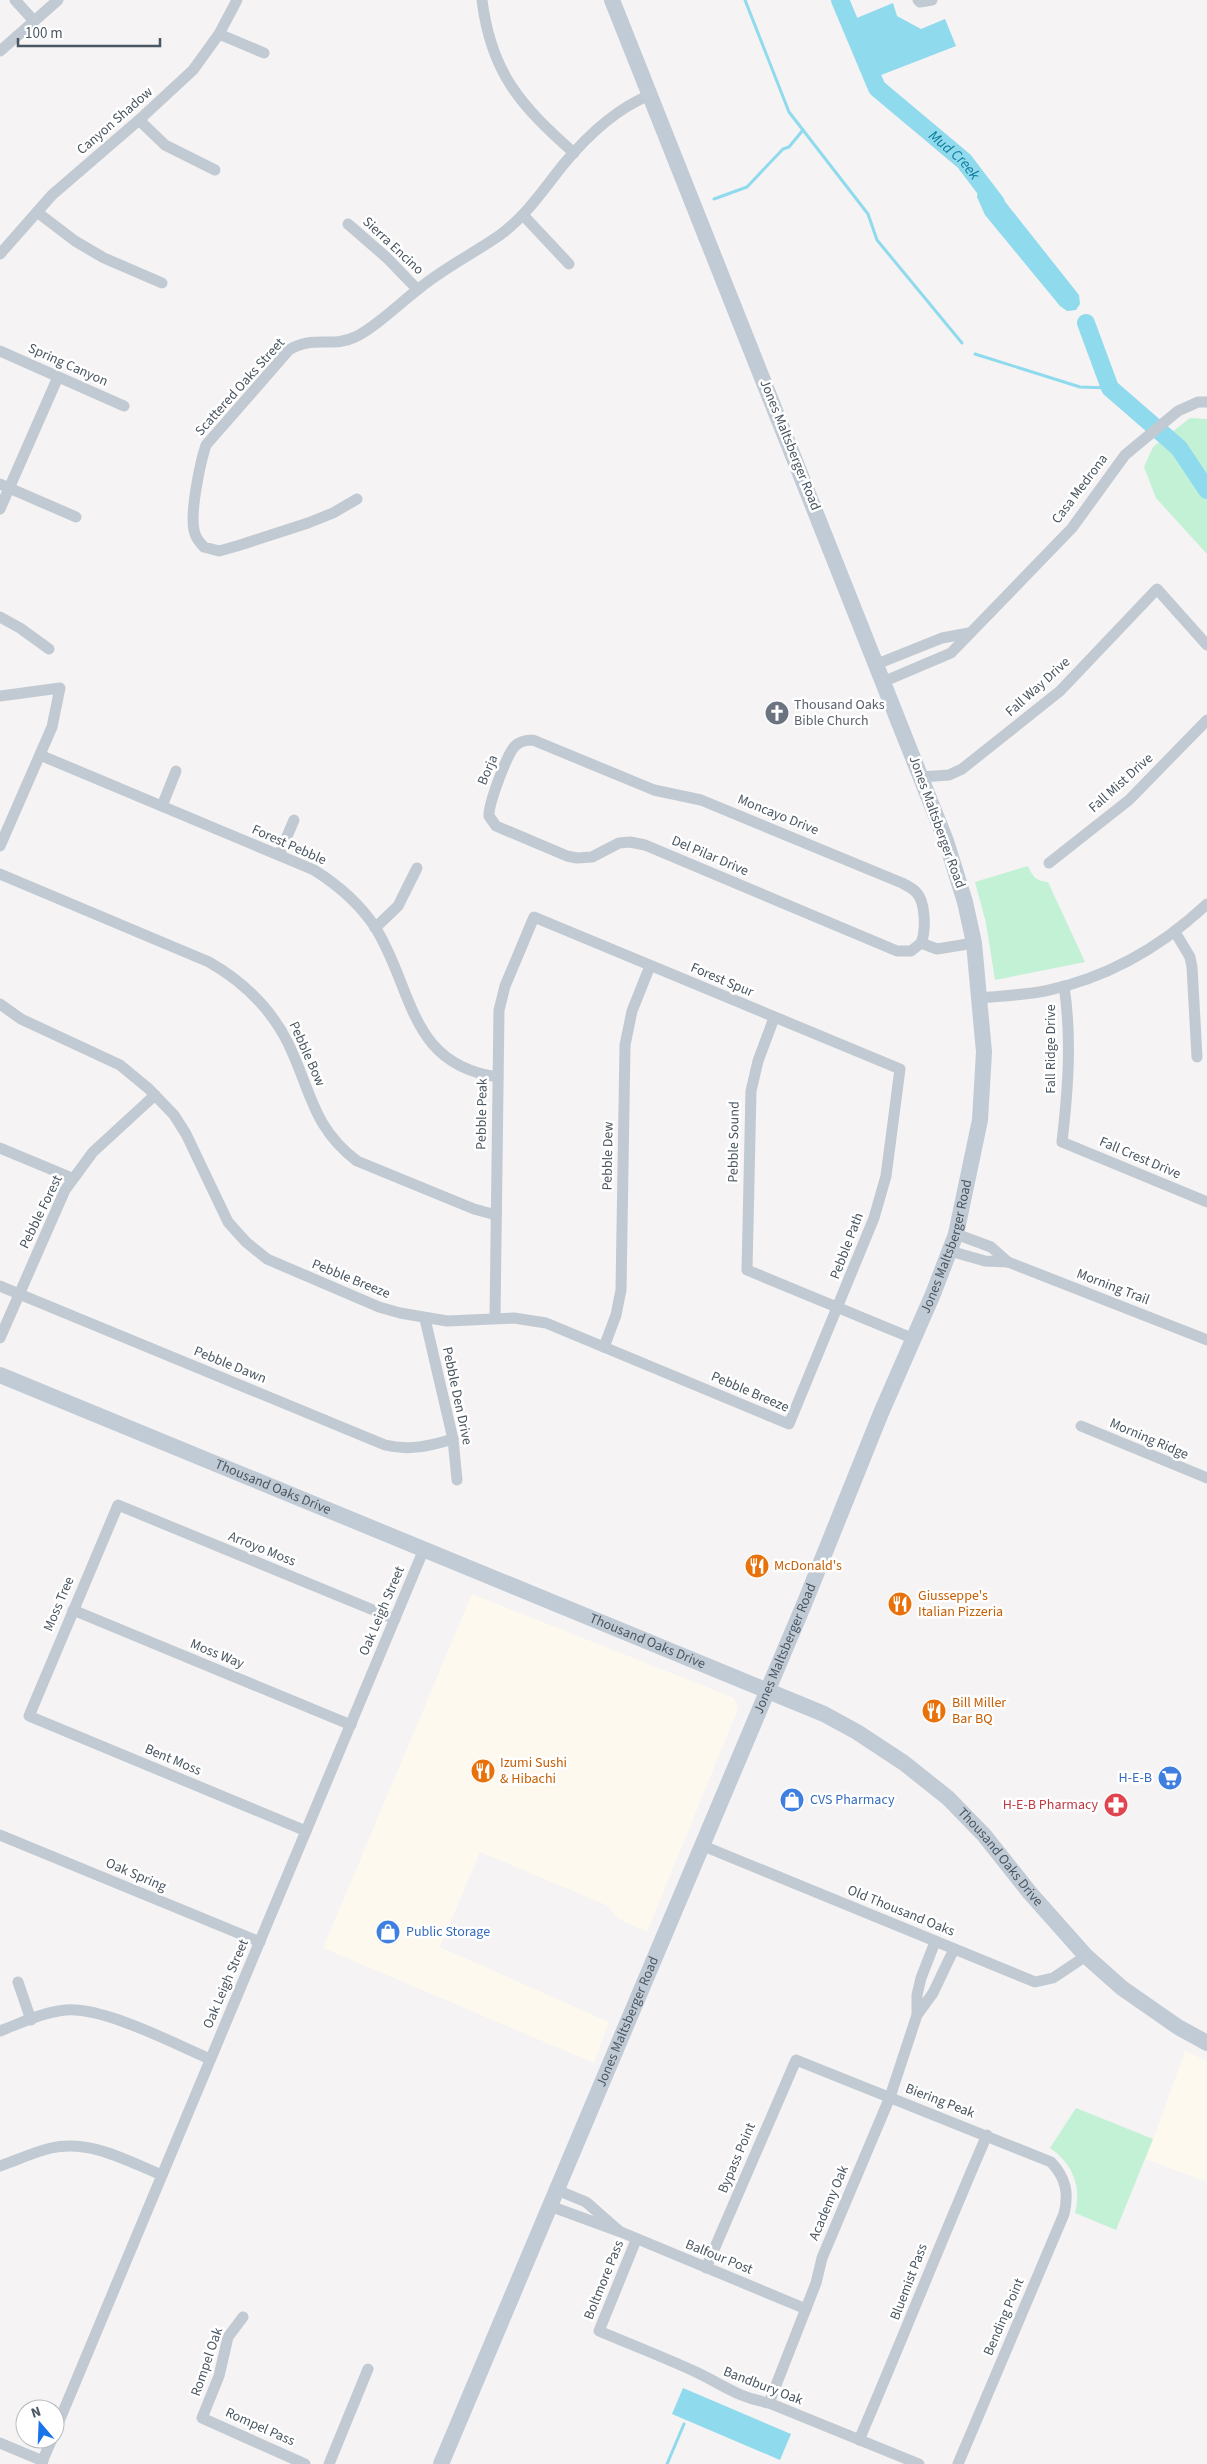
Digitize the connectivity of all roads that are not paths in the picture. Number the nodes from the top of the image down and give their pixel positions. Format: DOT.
graph roads {
  1 [pos="15,0"];
  2 [pos="58,0"];
  3 [pos="237,0"];
  4 [pos="482,0"];
  5 [pos="612,0"];
  6 [pos="918,0"];
  7 [pos="932,0"];
  8 [pos="34,21"];
  9 [pos="219,34"];
  10 [pos="0,51"];
  11 [pos="264,53"];
  12 [pos="650,94"];
  13 [pos="139,120"];
  14 [pos="574,153"];
  15 [pos="215,170"];
  16 [pos="37,212"];
  17 [pos="523,215"];
  18 [pos="348,224"];
  19 [pos="0,254"];
  20 [pos="569,264"];
  21 [pos="162,283"];
  22 [pos="417,289"];
  23 [pos="0,351"];
  24 [pos="58,377"];
  25 [pos="1207,402"];
  26 [pos="124,406"];
  27 [pos="5,486"];
  28 [pos="357,499"];
  29 [pos="0,509"];
  30 [pos="76,517"];
  31 [pos="0,617"];
  32 [pos="969,633"];
  33 [pos="1207,645"];
  34 [pos="49,649"];
  35 [pos="914,649"];
  36 [pos="877,664"];
  37 [pos="921,666"];
  38 [pos="884,682"];
  39 [pos="0,696"];
  40 [pos="1207,720"];
  41 [pos="523,741"];
  42 [pos="40,755"];
  43 [pos="176,771"];
  44 [pos="921,777"];
  45 [pos="162,806"];
  46 [pos="489,816"];
  47 [pos="294,820"];
  48 [pos="0,846"];
  49 [pos="279,855"];
  50 [pos="1049,863"];
  51 [pos="416,868"];
  52 [pos="0,874"];
  53 [pos="1207,904"];
  54 [pos="534,917"];
  55 [pos="375,928"];
  56 [pos="1175,932"];
  57 [pos="920,943"];
  58 [pos="974,943"];
  59 [pos="650,966"];
  60 [pos="1064,986"];
  61 [pos="980,998"];
  62 [pos="0,1004"];
  63 [pos="774,1018"];
  64 [pos="1197,1057"];
  65 [pos="900,1069"];
  66 [pos="498,1077"];
  67 [pos="155,1095"];
  68 [pos="1062,1142"];
  69 [pos="0,1148"];
  70 [pos="72,1178"];
  71 [pos="1207,1202"];
  72 [pos="496,1215"];
  73 [pos="956,1234"];
  74 [pos="950,1250"];
  75 [pos="1008,1262"];
  76 [pos="0,1286"];
  77 [pos="20,1294"];
  78 [pos="839,1307"];
  79 [pos="495,1318"];
  80 [pos="425,1319"];
  81 [pos="0,1338"];
  82 [pos="914,1339"];
  83 [pos="1207,1340"];
  84 [pos="604,1347"];
  85 [pos="0,1375"];
  86 [pos="789,1424"];
  87 [pos="1081,1426"];
  88 [pos="452,1439"];
  89 [pos="1207,1478"];
  90 [pos="457,1480"];
  91 [pos="118,1506"];
  92 [pos="424,1549"];
  93 [pos="73,1610"];
  94 [pos="394,1619"];
  95 [pos="766,1690"];
  96 [pos="29,1716"];
  97 [pos="350,1725"];
  98 [pos="306,1831"];
  99 [pos="0,1835"];
  100 [pos="701,1846"];
  101 [pos="260,1942"];
  102 [pos="935,1942"];
  103 [pos="954,1949"];
  104 [pos="1086,1956"];
  105 [pos="18,1982"];
  106 [pos="917,2014"];
  107 [pos="31,2020"];
  108 [pos="0,2031"];
  109 [pos="1207,2043"];
  110 [pos="210,2059"];
  111 [pos="796,2060"];
  112 [pos="890,2097"];
  113 [pos="987,2135"];
  114 [pos="0,2166"];
  115 [pos="162,2175"];
  116 [pos="1064,2180"];
  117 [pos="557,2190"];
  118 [pos="550,2206"];
  119 [pos="621,2232"];
  120 [pos="636,2240"];
  121 [pos="706,2268"];
  122 [pos="806,2309"];
  123 [pos="243,2317"];
  124 [pos="599,2332"];
  125 [pos="368,2369"];
  126 [pos="769,2403"];
  127 [pos="65,2407"];
  128 [pos="202,2418"];
  129 [pos="860,2440"];
  130 [pos="0,2443"];
  131 [pos="48,2449"];
  132 [pos="42,2462"];
  133 [pos="305,2464"];
  134 [pos="329,2464"];
  135 [pos="441,2464"];
  136 [pos="919,2464"];
  137 [pos="958,2464"];
  1 -- 8 [label="street"];
  2 -- 8 [label="street"];
  3 -- 9 [label="street, Canyon Shadow"];
  4 -- 14 [label="street"];
  5 -- 12 [label="main road, Jones Maltsberger Road"];
  6 -- 7 [label="street"];
  8 -- 10 [label="street"];
  9 -- 11 [label="street"];
  9 -- 13 [label="street, Canyon Shadow"];
  12 -- 14 [label="street, Scattered Oaks Street"];
  12 -- 36 [label="main road, Jones Maltsberger Road"];
  13 -- 15 [label="street"];
  13 -- 16 [label="street, Canyon Shadow"];
  14 -- 17 [label="street, Scattered Oaks Street"];
  16 -- 19 [label="street, Canyon Shadow"];
  16 -- 21 [label="street"];
  17 -- 20 [label="street"];
  17 -- 22 [label="street, Scattered Oaks Street"];
  18 -- 22 [label="street, Sierra Encino"];
  22 -- 28 [label="street, Scattered Oaks Street"];
  23 -- 24 [label="street, Spring Canyon"];
  24 -- 26 [label="street, Spring Canyon"];
  24 -- 27 [label="street"];
  25 -- 32 [label="street, Casa Medrona"];
  27 -- 29 [label="street"];
  27 -- 30 [label="street"];
  31 -- 34 [label="street"];
  32 -- 35 [label="street"];
  32 -- 37 [label="street, Casa Medrona"];
  33 -- 44 [label="street, Fall Way Drive"];
  35 -- 36 [label="street"];
  35 -- 37 [label="street"];
  36 -- 38 [label="main road, Jones Maltsberger Road"];
  37 -- 38 [label="street, Casa Medrona"];
  38 -- 44 [label="main road, Jones Maltsberger Road"];
  39 -- 42 [label="street"];
  40 -- 50 [label="street, Fall Mist Drive"];
  41 -- 46 [label="street, Borja"];
  41 -- 57 [label="street, Moncayo Drive"];
  42 -- 45 [label="street, Forest Pebble"];
  42 -- 48 [label="street"];
  43 -- 45 [label="street"];
  44 -- 58 [label="main road, Jones Maltsberger Road"];
  45 -- 49 [label="street, Forest Pebble"];
  46 -- 57 [label="street, Del Pilar Drive"];
  47 -- 49 [label="street"];
  49 -- 55 [label="street, Forest Pebble"];
  51 -- 55 [label="street"];
  52 -- 72 [label="street, Pebble Bow"];
  53 -- 56 [label="street"];
  54 -- 59 [label="street, Forest Spur"];
  54 -- 66 [label="street, Pebble Peak"];
  55 -- 66 [label="street, Forest Pebble"];
  56 -- 60 [label="street"];
  56 -- 64 [label="street"];
  57 -- 58 [label="street"];
  58 -- 61 [label="main road, Jones Maltsberger Road"];
  59 -- 63 [label="street, Forest Spur"];
  59 -- 84 [label="street, Pebble Dew"];
  60 -- 61 [label="street"];
  60 -- 68 [label="street, Fall Ridge Drive"];
  61 -- 73 [label="main road, Jones Maltsberger Road"];
  62 -- 67 [label="street, Pebble Breeze"];
  63 -- 65 [label="street, Forest Spur"];
  63 -- 78 [label="street, Pebble Sound"];
  65 -- 78 [label="street, Pebble Path"];
  66 -- 72 [label="street, Pebble Peak"];
  67 -- 70 [label="street, Pebble Forest"];
  67 -- 80 [label="street, Pebble Breeze"];
  68 -- 71 [label="street, Fall Crest Drive"];
  69 -- 70 [label="street"];
  70 -- 77 [label="street, Pebble Forest"];
  72 -- 79 [label="street, Pebble Peak"];
  73 -- 74 [label="main road, Jones Maltsberger Road"];
  73 -- 75 [label="street, Morning Trail"];
  74 -- 75 [label="street, Morning Trail"];
  74 -- 82 [label="main road, Jones Maltsberger Road"];
  75 -- 83 [label="street, Morning Trail"];
  76 -- 77 [label="street, Pebble Dawn"];
  77 -- 81 [label="street, Pebble Forest"];
  77 -- 88 [label="street, Pebble Dawn"];
  78 -- 82 [label="street"];
  78 -- 86 [label="street, Pebble Path"];
  79 -- 80 [label="street, Pebble Breeze"];
  79 -- 84 [label="street, Pebble Breeze"];
  80 -- 88 [label="street, Pebble Den Drive"];
  82 -- 95 [label="main road, Jones Maltsberger Road"];
  84 -- 86 [label="street, Pebble Breeze"];
  85 -- 92 [label="main road, Thousand Oaks Drive"];
  87 -- 89 [label="street, Morning Ridge"];
  88 -- 90 [label="street, Pebble Den Drive"];
  91 -- 93 [label="street, Moss Tree"];
  91 -- 94 [label="street, Arroyo Moss"];
  92 -- 94 [label="street, Oak Leigh Street"];
  92 -- 95 [label="main road, Thousand Oaks Drive"];
  93 -- 96 [label="street, Moss Tree"];
  93 -- 97 [label="street, Moss Way"];
  94 -- 97 [label="street, Oak Leigh Street"];
  95 -- 100 [label="main road, Jones Maltsberger Road"];
  95 -- 104 [label="main road, Thousand Oaks Drive"];
  96 -- 98 [label="street, Bent Moss"];
  97 -- 98 [label="street, Oak Leigh Street"];
  98 -- 101 [label="street, Oak Leigh Street"];
  99 -- 101 [label="street, Oak Spring"];
  100 -- 102 [label="street, Old Thousand Oaks"];
  100 -- 117 [label="main road, Jones Maltsberger Road"];
  101 -- 110 [label="street, Oak Leigh Street"];
  102 -- 103 [label="street, Old Thousand Oaks"];
  102 -- 106 [label="street, Academy Oak"];
  103 -- 104 [label="street, Old Thousand Oaks"];
  103 -- 106 [label="street, Academy Oak"];
  104 -- 109 [label="main road, Thousand Oaks Drive"];
  105 -- 107 [label="street"];
  106 -- 112 [label="street, Academy Oak"];
  107 -- 108 [label="street"];
  107 -- 110 [label="street"];
  110 -- 115 [label="street, Oak Leigh Street"];
  111 -- 112 [label="street, Biering Peak"];
  111 -- 121 [label="street, Bypass Point"];
  112 -- 113 [label="street, Biering Peak"];
  112 -- 122 [label="street, Academy Oak"];
  113 -- 116 [label="street, Biering Peak"];
  113 -- 129 [label="street, Bluemist Pass"];
  114 -- 115 [label="street"];
  115 -- 127 [label="street, Oak Leigh Street"];
  116 -- 137 [label="street, Bending Point"];
  117 -- 118 [label="main road, Jones Maltsberger Road"];
  117 -- 119 [label="street, Balfour Post"];
  118 -- 119 [label="street, Balfour Post"];
  118 -- 135 [label="main road, Jones Maltsberger Road"];
  119 -- 120 [label="street, Balfour Post"];
  120 -- 121 [label="street, Balfour Post"];
  120 -- 124 [label="street, Boltmore Pass"];
  121 -- 122 [label="street, Balfour Post"];
  122 -- 126 [label="street, Academy Oak"];
  123 -- 128 [label="street, Rompel Oak"];
  124 -- 126 [label="street, Bandbury Oak"];
  125 -- 134 [label="street"];
  126 -- 129 [label="street, Bandbury Oak"];
  128 -- 133 [label="street, Rompel Pass"];
  129 -- 136 [label="street, Bandbury Oak"];
  130 -- 132 [label="street"];
  131 -- 132 [label="street"];
}
